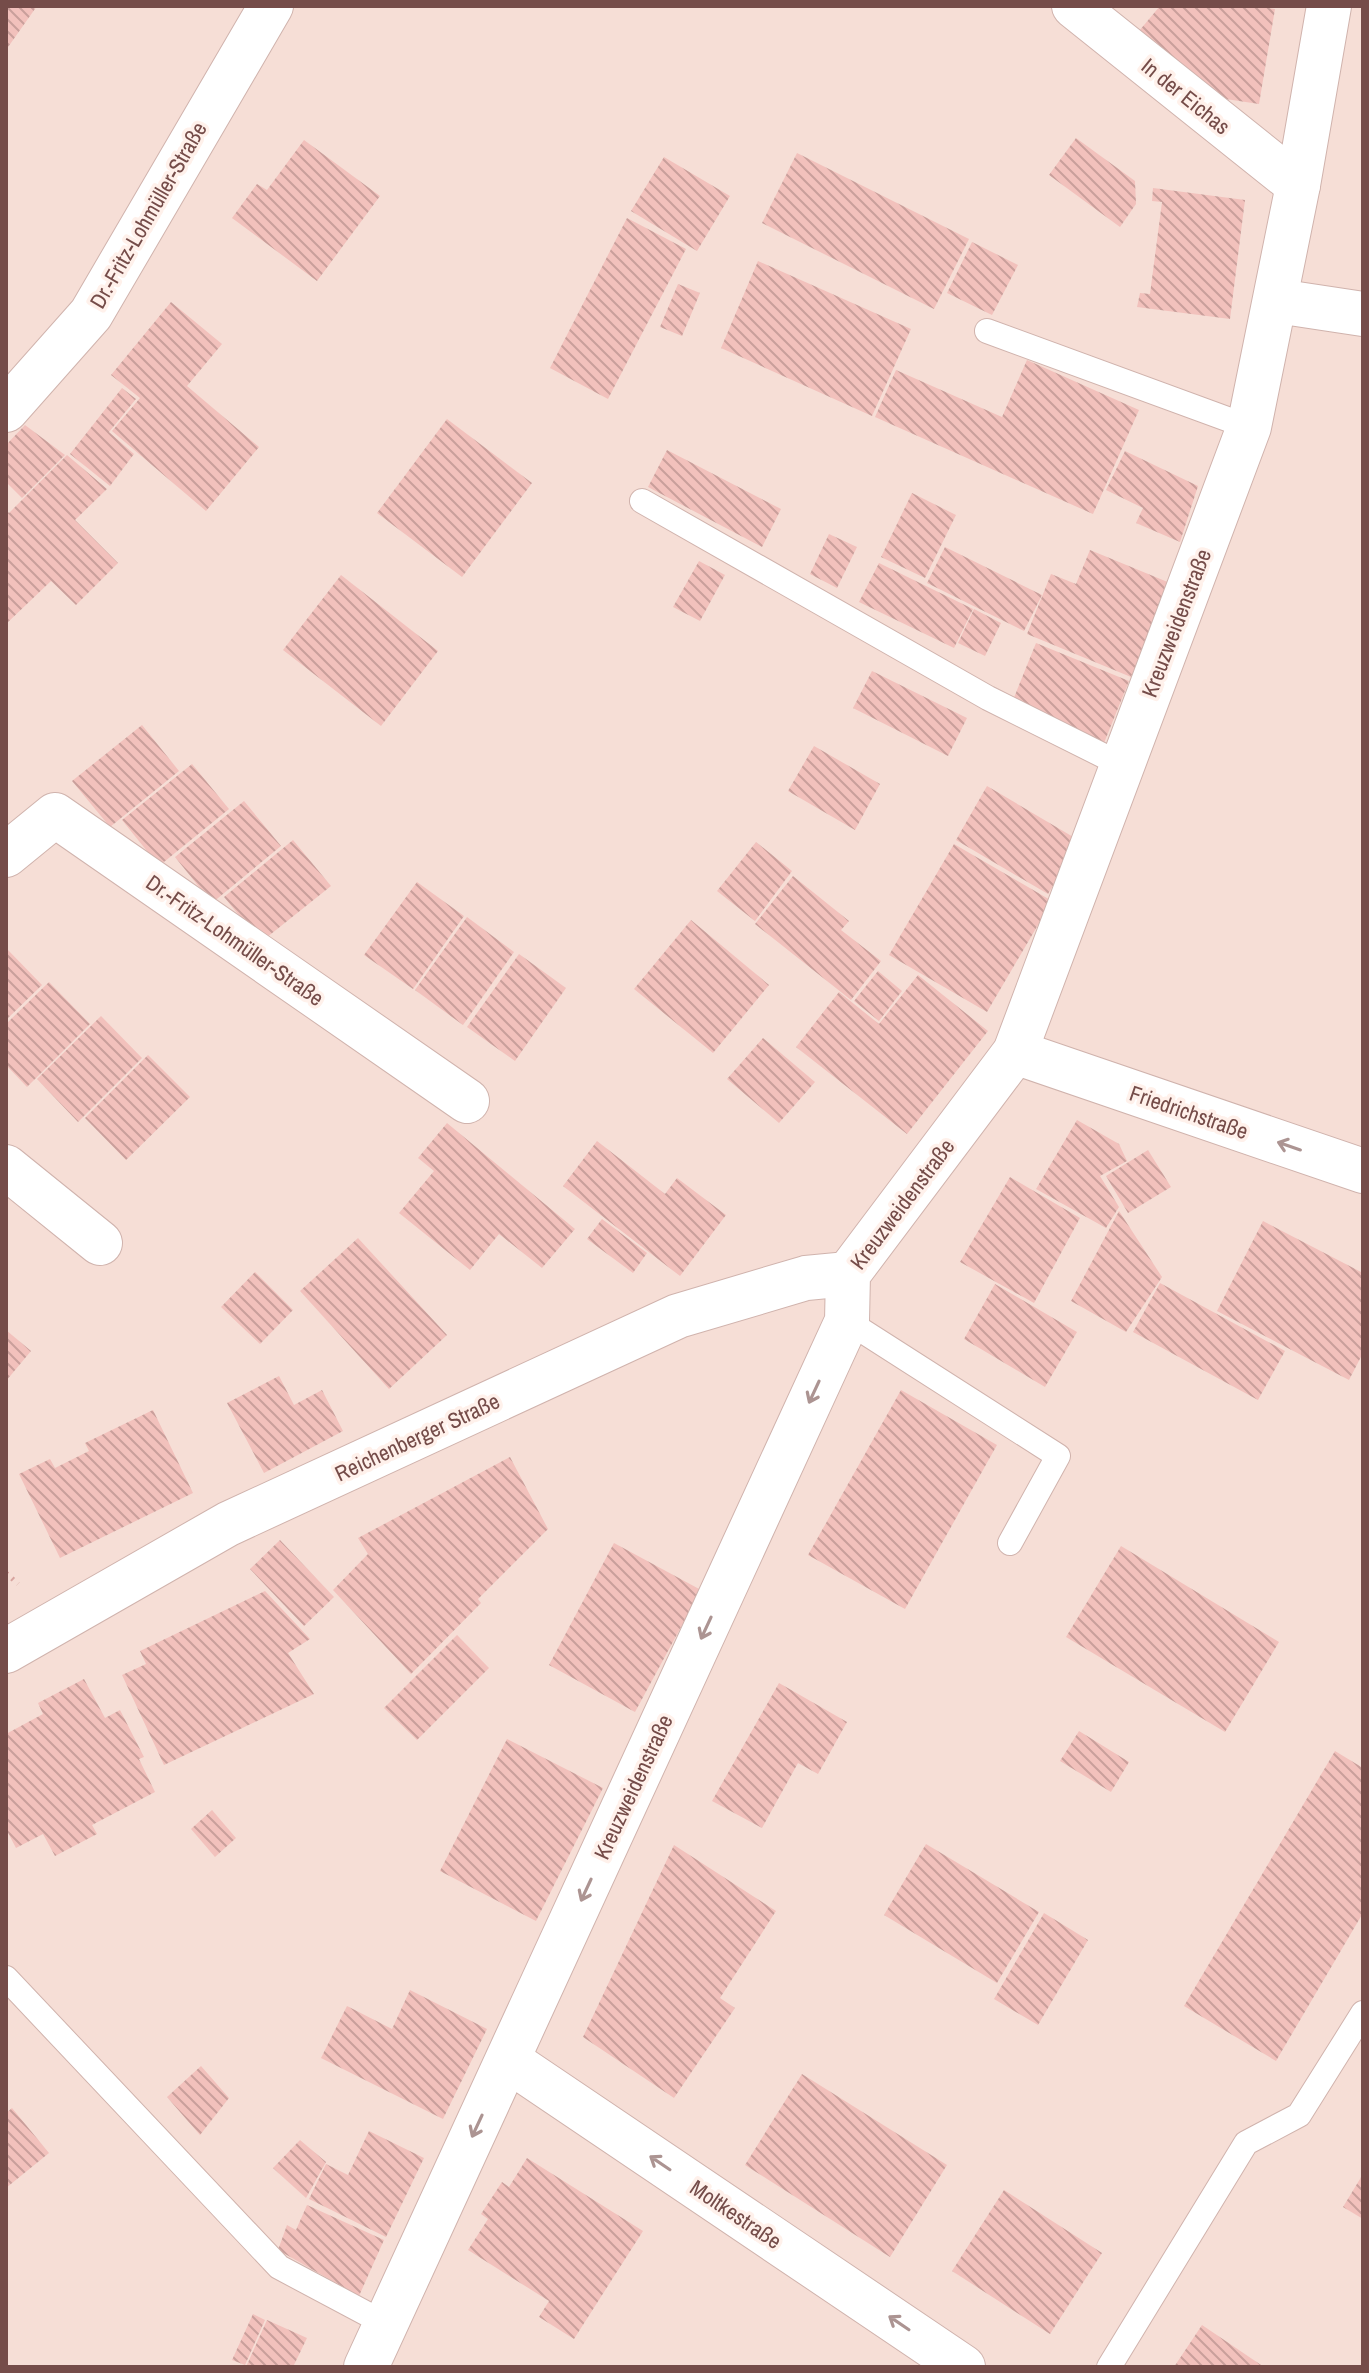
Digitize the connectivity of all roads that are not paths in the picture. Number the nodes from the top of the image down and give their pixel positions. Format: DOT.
graph roads {
  1 [pos="271,6"];
  2 [pos="1074,6"];
  3 [pos="1329,6"];
  4 [pos="1298,185"];
  5 [pos="1277,301"];
  6 [pos="1363,314"];
  7 [pos="987,331"];
  8 [pos="6,410"];
  9 [pos="1249,427"];
  10 [pos="642,501"];
  11 [pos="1122,765"];
  12 [pos="6,855"];
  13 [pos="1015,1052"];
  14 [pos="467,1101"];
  15 [pos="6,1167"];
  16 [pos="1363,1171"];
  17 [pos="100,1243"];
  18 [pos="848,1274"];
  19 [pos="847,1321"];
  20 [pos="1010,1543"];
  21 [pos="6,1651"];
  22 [pos="6,1978"];
  23 [pos="1363,2013"];
  24 [pos="508,2060"];
  25 [pos="386,2324"];
  26 [pos="366,2367"];
  27 [pos="963,2367"];
  28 [pos="1109,2367"];
  1 -- 8 [label="street, Dr.-Fritz-Lohmüller-Straße"];
  2 -- 4 [label="street, In der Eichas"];
  3 -- 4 [label="street, Kreuzweidenstraße"];
  4 -- 5 [label="street, Kreuzweidenstraße"];
  5 -- 6 [label="street"];
  5 -- 9 [label="street, Kreuzweidenstraße"];
  7 -- 9 [label="lane"];
  9 -- 11 [label="street, Kreuzweidenstraße"];
  10 -- 11 [label="lane"];
  11 -- 13 [label="street, Kreuzweidenstraße"];
  12 -- 14 [label="street, Dr.-Fritz-Lohmüller-Straße"];
  16 -- 13 [label="street, Friedrichstraße, one-way"];
  13 -- 18 [label="street, Kreuzweidenstraße"];
  15 -- 17 [label="street"];
  18 -- 19 [label="street, Kreuzweidenstraße"];
  18 -- 21 [label="street, Reichenberger Straße"];
  19 -- 20 [label="lane"];
  19 -- 24 [label="street, Kreuzweidenstraße, one-way"];
  22 -- 25 [label="lane"];
  23 -- 28 [label="lane"];
  24 -- 25 [label="street, Kreuzweidenstraße, one-way"];
  27 -- 24 [label="street, Moltkestraße, one-way"];
  25 -- 26 [label="street, Kreuzweidenstraße"];
}
